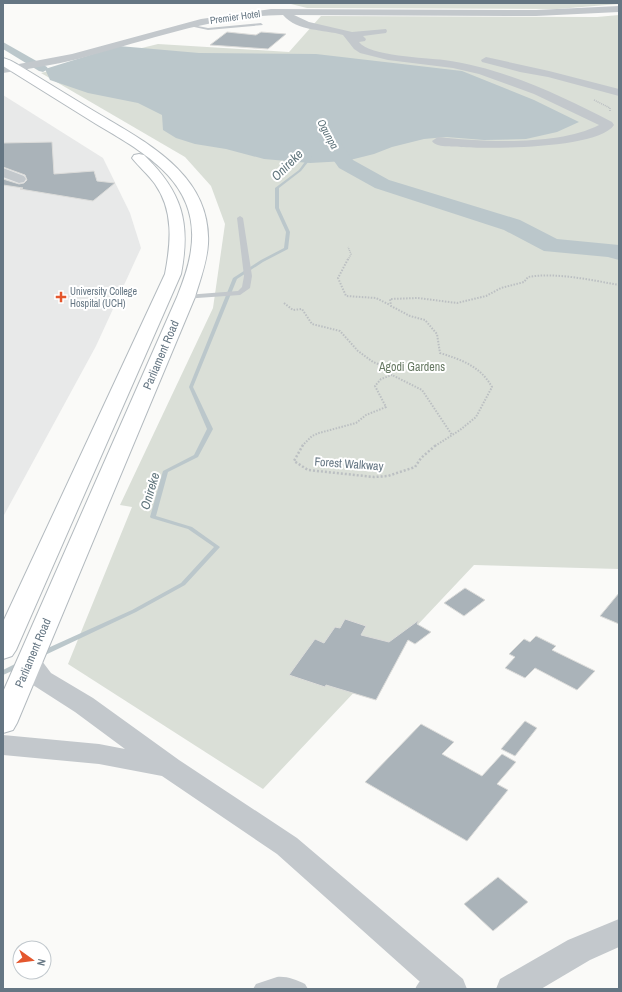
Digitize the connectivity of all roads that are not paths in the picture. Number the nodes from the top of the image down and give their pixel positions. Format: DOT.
graph roads {
  1 [pos="262,3"];
  2 [pos="619,9"];
  3 [pos="286,11"];
  4 [pos="271,12"];
  5 [pos="261,24"];
  6 [pos="187,25"];
  7 [pos="382,32"];
  8 [pos="350,36"];
  9 [pos="11,67"];
  10 [pos="619,93"];
  11 [pos="438,141"];
  12 [pos="3,172"];
  13 [pos="19,178"];
  14 [pos="240,218"];
  15 [pos="186,297"];
  16 [pos="3,650"];
  17 [pos="29,661"];
  18 [pos="3,723"];
  19 [pos="3,745"];
  20 [pos="169,768"];
  21 [pos="619,933"];
  22 [pos="436,985"];
  23 [pos="261,989"];
  24 [pos="300,989"];
  25 [pos="512,989"];
  1 -- 4 [label="street"];
  2 -- 3 [label="street, Premier Hotel"];
  3 -- 4 [label="street, Premier Hotel"];
  3 -- 8 [label="street"];
  4 -- 6 [label="street, Premier Hotel"];
  5 -- 6 [label="lane"];
  6 -- 9 [label="street, Premier Hotel"];
  7 -- 8 [label="street"];
  8 -- 10 [label="street"];
  8 -- 11 [label="street"];
  9 -- 15 [label="main road, Parliament Road"];
  9 -- 16 [label="main road, Parliament Road"];
  12 -- 13 [label="street"];
  14 -- 15 [label="lane"];
  15 -- 17 [label="main road, Parliament Road"];
  17 -- 18 [label="main road, Parliament Road"];
  17 -- 20 [label="street"];
  19 -- 20 [label="street"];
  20 -- 22 [label="street"];
  21 -- 25 [label="street"];
  23 -- 24 [label="lane"];
}
